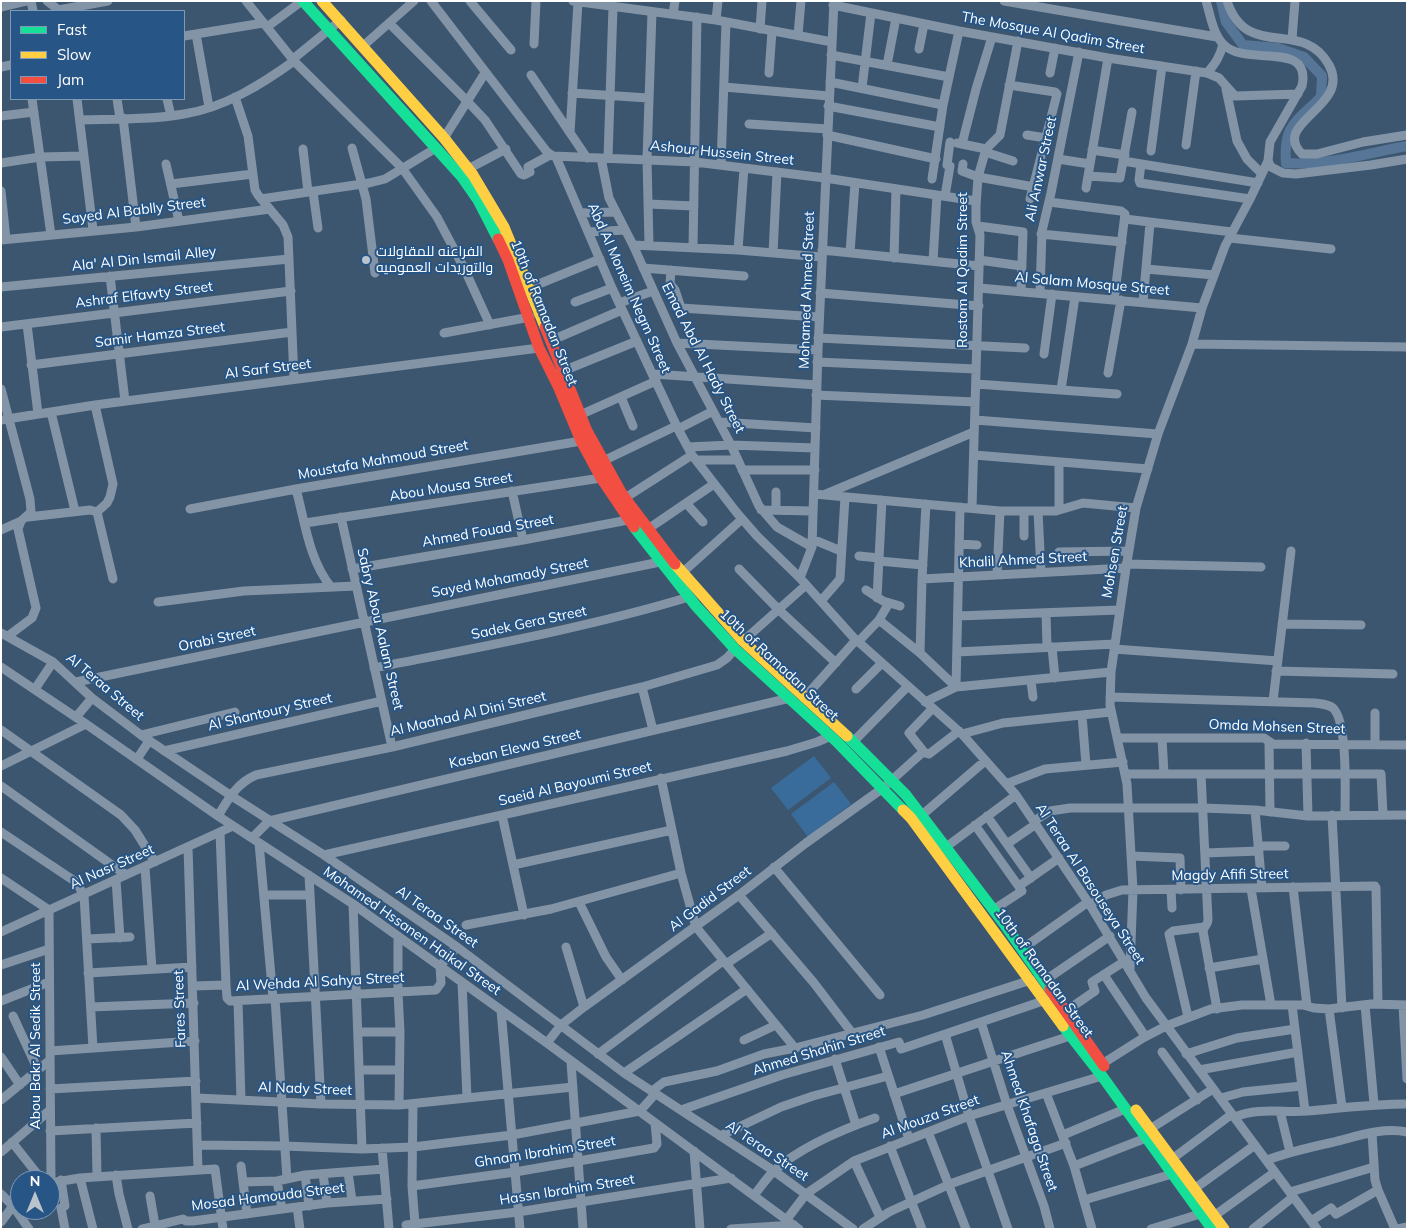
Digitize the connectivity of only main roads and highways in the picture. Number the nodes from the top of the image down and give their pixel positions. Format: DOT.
graph roads {
  1 [pos="302,1"];
  2 [pos="322,1"];
  3 [pos="558,374"];
  4 [pos="739,645"];
  5 [pos="1000,928"];
  6 [pos="1148,1134"];
  7 [pos="1212,1229"];
  8 [pos="1224,1229"];
  1 -- 3 [label="main road, 10th of Ramadan Street"];
  2 -- 3 [label="main road, 10th of Ramadan Street"];
  3 -- 4 [label="main road, 10th of Ramadan Street"];
  3 -- 4 [label="main road, 10th of Ramadan Street"];
  4 -- 5 [label="main road, 10th of Ramadan Street"];
  4 -- 5 [label="main road, 10th of Ramadan Street"];
  5 -- 6 [label="main road, 10th of Ramadan Street"];
  5 -- 6 [label="main road, 10th of Ramadan Street"];
  6 -- 7 [label="main road, 10th of Ramadan Street"];
  6 -- 8 [label="main road, 10th of Ramadan Street"];
}
